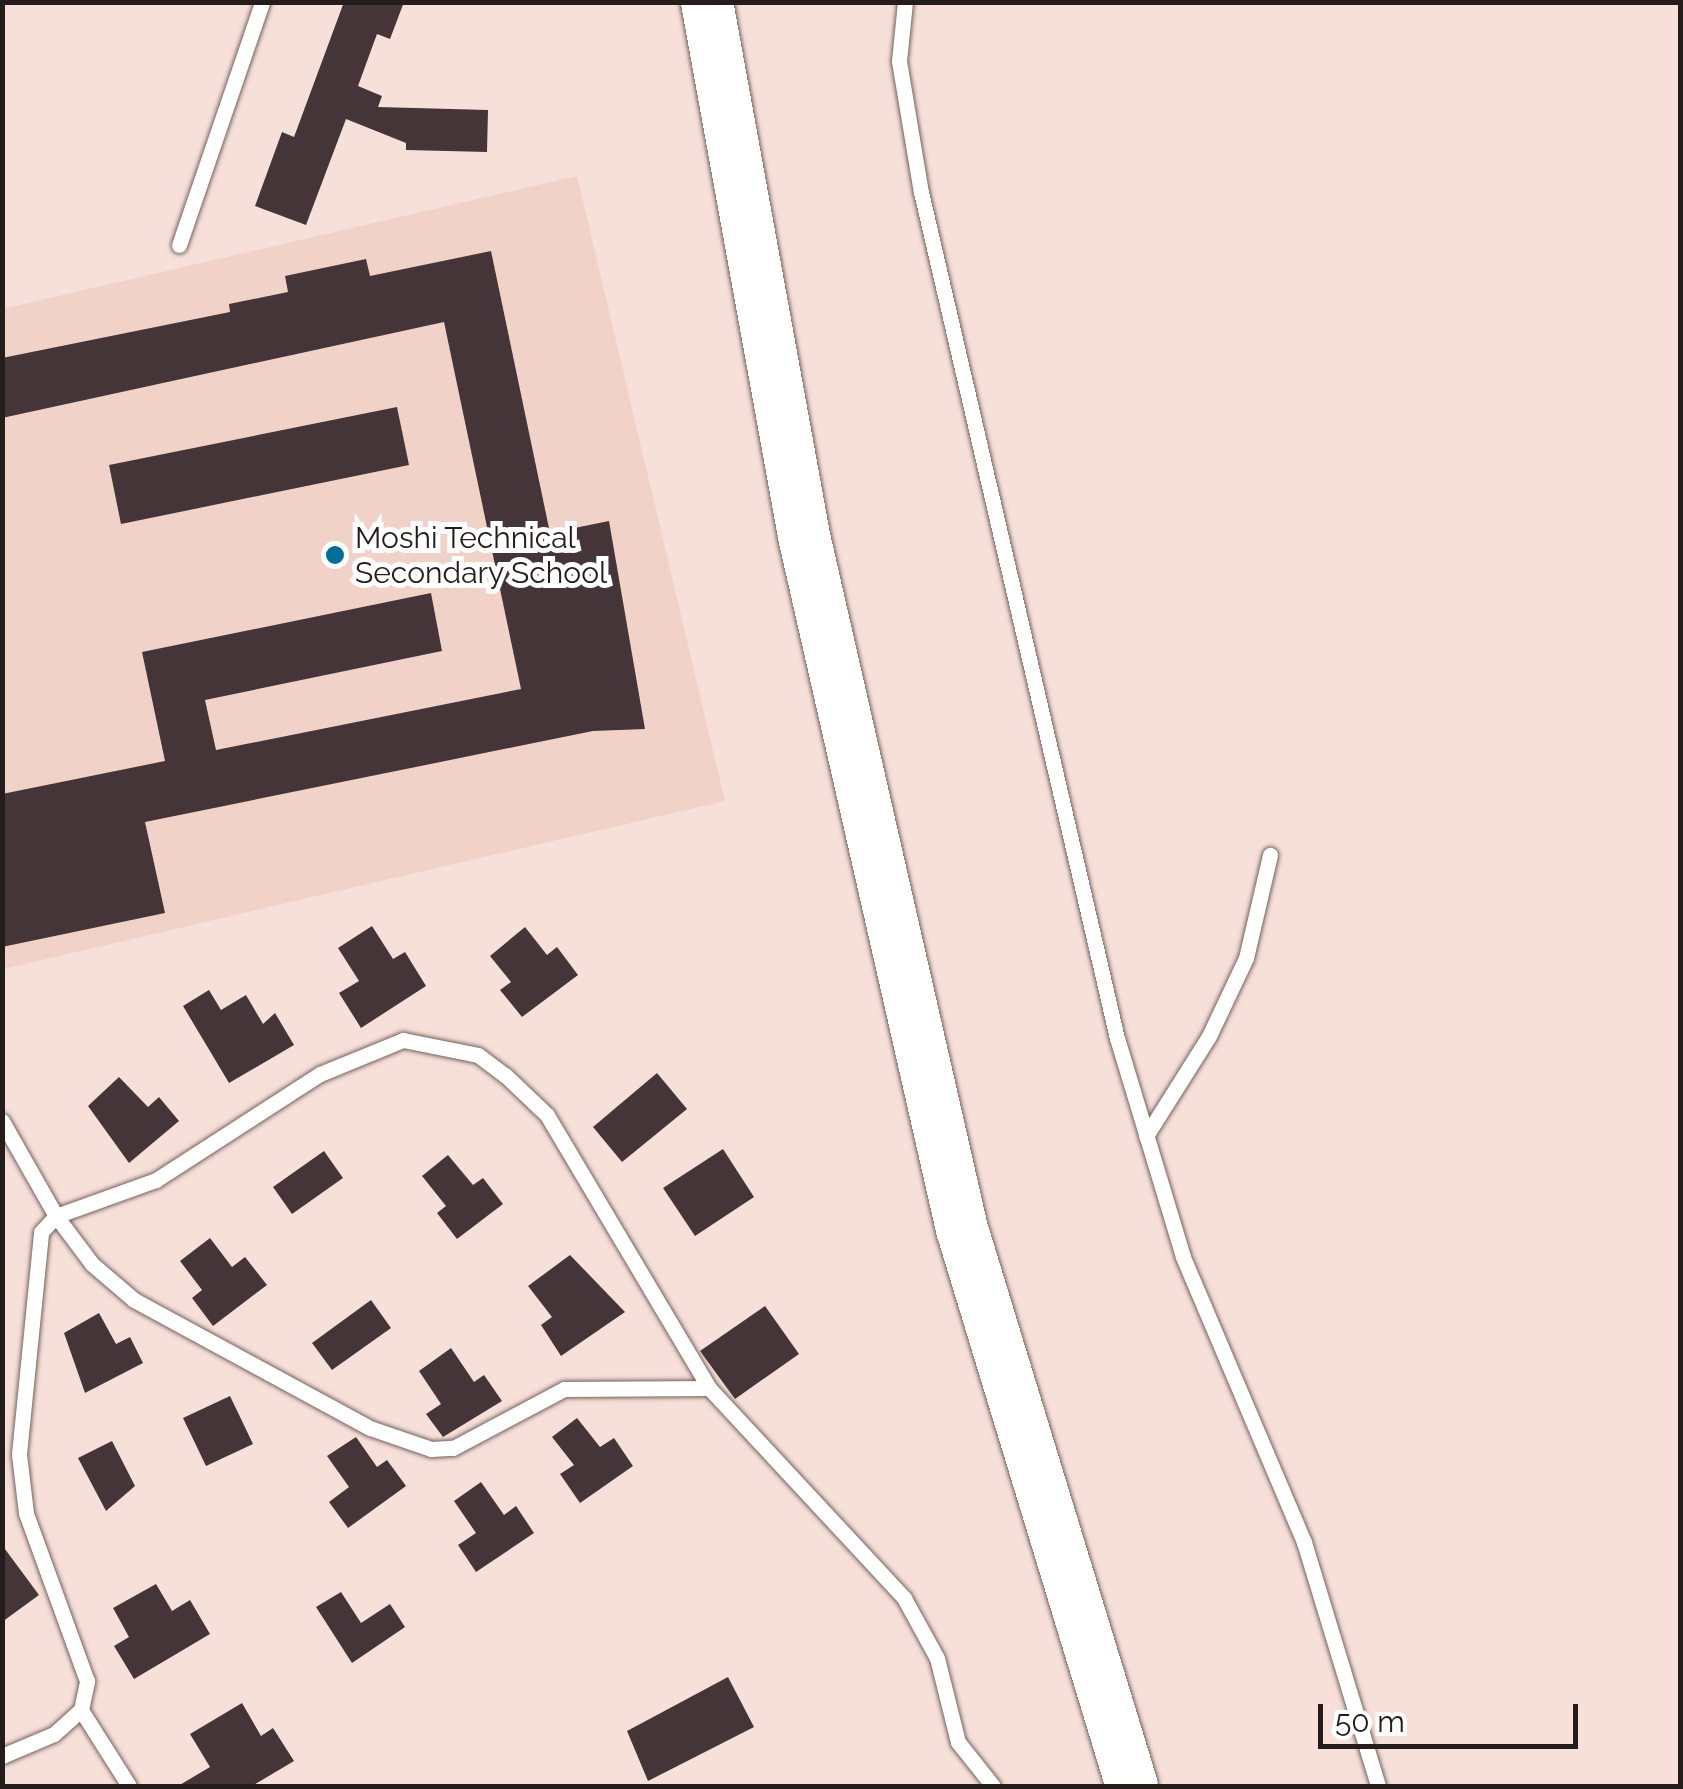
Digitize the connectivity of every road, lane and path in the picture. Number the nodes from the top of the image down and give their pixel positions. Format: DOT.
graph roads {
  1 [pos="262,2"];
  2 [pos="707,2"];
  3 [pos="904,2"];
  4 [pos="180,245"];
  5 [pos="1270,855"];
  6 [pos="2,1121"];
  7 [pos="1146,1136"];
  8 [pos="56,1216"];
  9 [pos="709,1388"];
  10 [pos="81,1710"];
  11 [pos="2,1756"];
  12 [pos="129,1786"];
  13 [pos="993,1786"];
  14 [pos="1132,1786"];
  15 [pos="1378,1786"];
  1 -- 4 [label="lane"];
  2 -- 14 [label="highway"];
  3 -- 7 [label="lane"];
  5 -- 7 [label="lane"];
  6 -- 8 [label="lane"];
  7 -- 15 [label="lane"];
  8 -- 9 [label="lane"];
  8 -- 9 [label="lane"];
  8 -- 10 [label="lane"];
  9 -- 13 [label="lane"];
  10 -- 11 [label="lane"];
  10 -- 12 [label="lane"];
}
